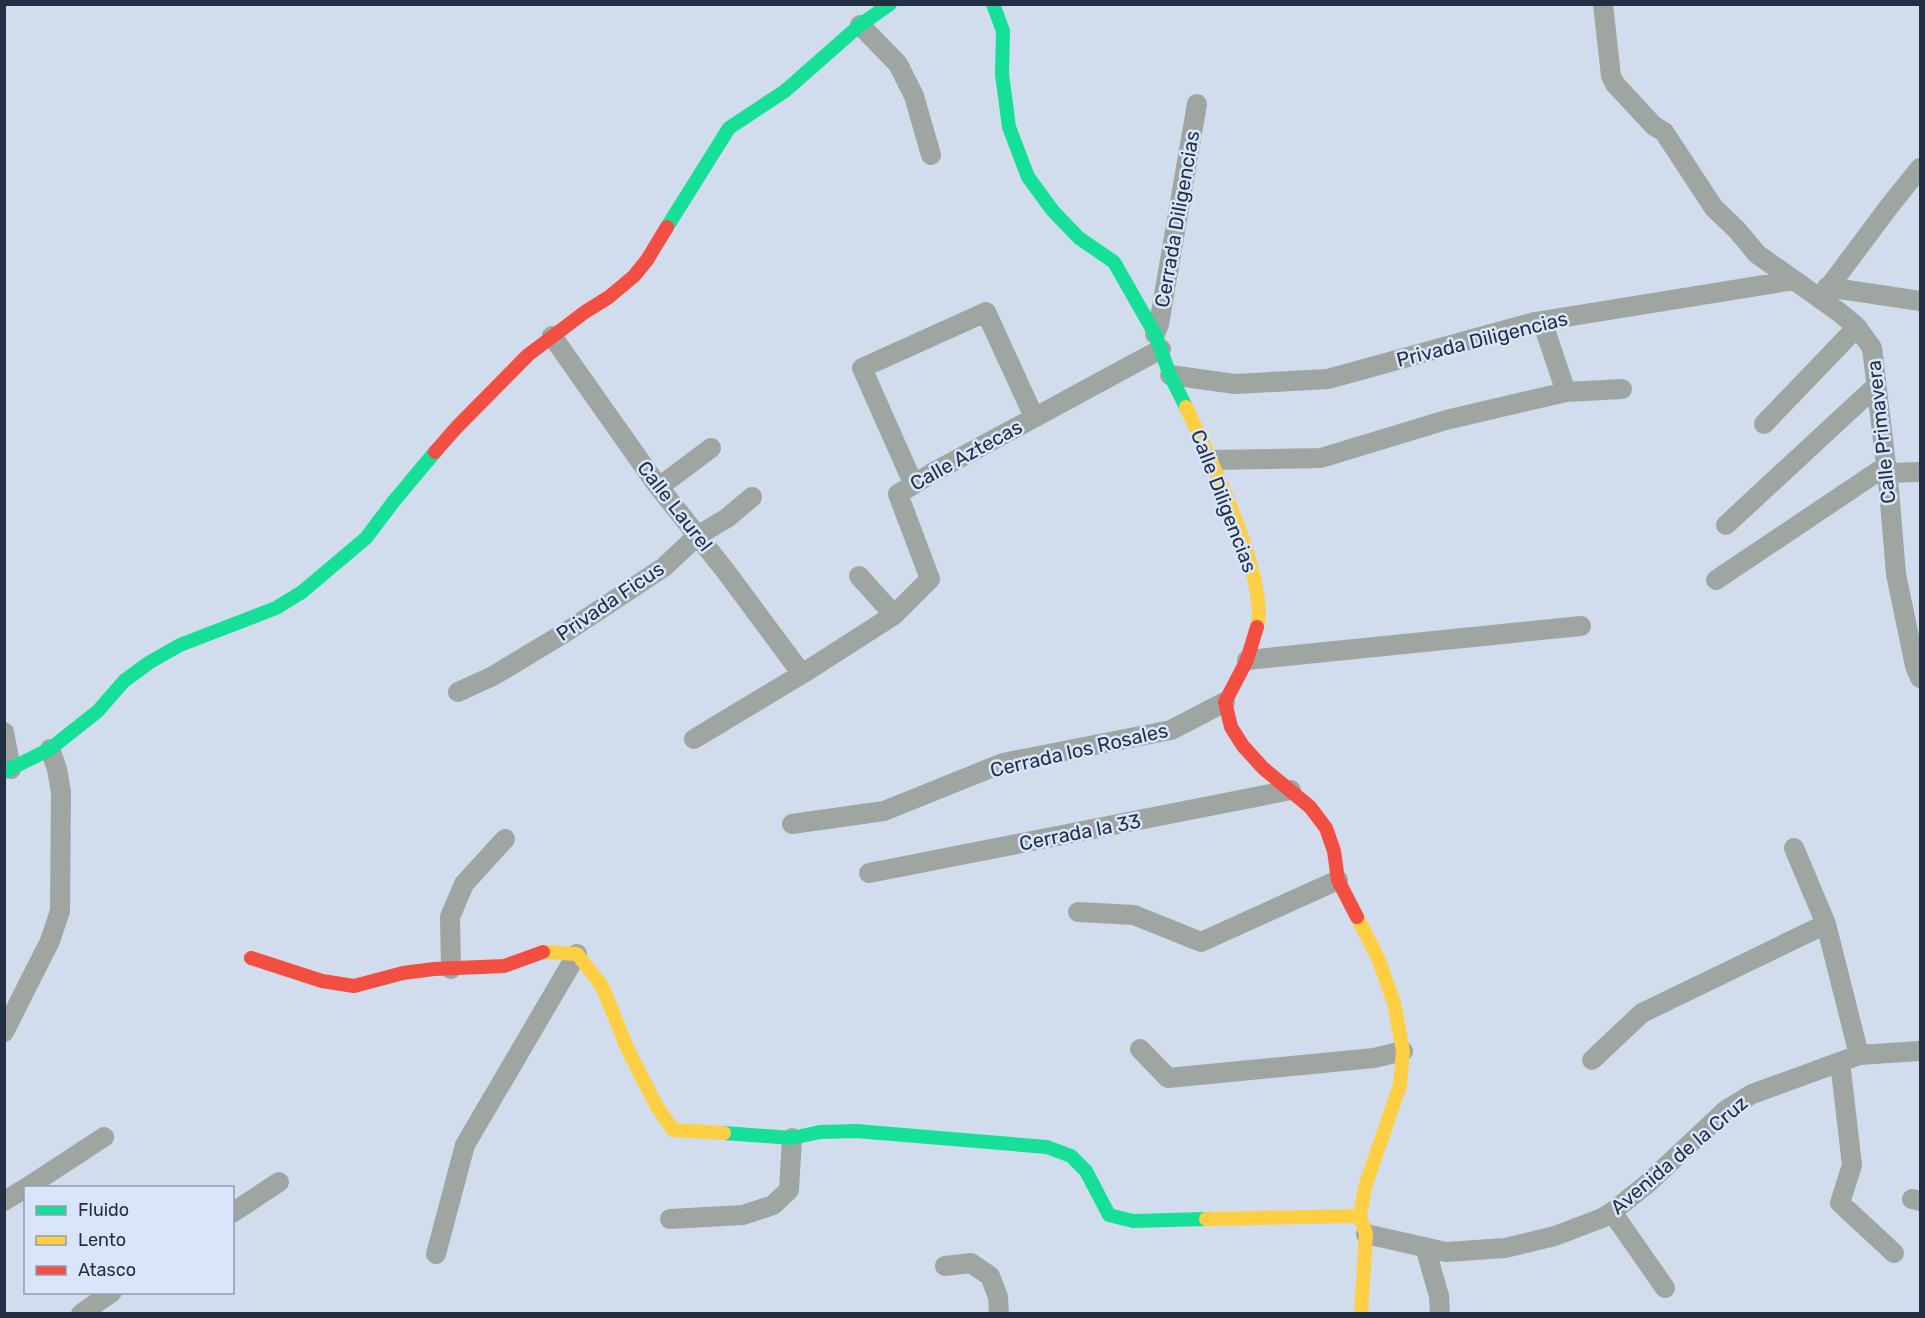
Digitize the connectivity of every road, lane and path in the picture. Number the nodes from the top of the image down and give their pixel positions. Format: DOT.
graph roads {
  1 [pos="890,4"];
  2 [pos="993,4"];
  3 [pos="1603,4"];
  4 [pos="860,25"];
  5 [pos="1197,104"];
  6 [pos="931,155"];
  7 [pos="1920,168"];
  8 [pos="1794,280"];
  9 [pos="1824,293"];
  10 [pos="1920,301"];
  11 [pos="1542,321"];
  12 [pos="1857,327"];
  13 [pos="552,336"];
  14 [pos="1158,342"];
  15 [pos="1170,375"];
  16 [pos="1876,386"];
  17 [pos="1622,389"];
  18 [pos="1566,392"];
  19 [pos="1034,417"];
  20 [pos="1764,424"];
  21 [pos="711,448"];
  22 [pos="1212,460"];
  23 [pos="1887,470"];
  24 [pos="1920,472"];
  25 [pos="913,483"];
  26 [pos="659,487"];
  27 [pos="752,497"];
  28 [pos="1726,525"];
  29 [pos="697,536"];
  30 [pos="859,576"];
  31 [pos="1716,580"];
  32 [pos="894,615"];
  33 [pos="1581,626"];
  34 [pos="1247,660"];
  35 [pos="802,674"];
  36 [pos="1920,678"];
  37 [pos="459,692"];
  38 [pos="1225,702"];
  39 [pos="4,732"];
  40 [pos="694,739"];
  41 [pos="50,749"];
  42 [pos="8,771"];
  43 [pos="1291,790"];
  44 [pos="792,824"];
  45 [pos="505,839"];
  46 [pos="1794,848"];
  47 [pos="869,873"];
  48 [pos="1338,880"];
  49 [pos="1078,912"];
  50 [pos="1826,924"];
  51 [pos="577,954"];
  52 [pos="251,958"];
  53 [pos="452,969"];
  54 [pos="4,1032"];
  55 [pos="1140,1049"];
  56 [pos="1403,1051"];
  57 [pos="1920,1051"];
  58 [pos="1859,1055"];
  59 [pos="1592,1060"];
  60 [pos="1840,1062"];
  61 [pos="104,1137"];
  62 [pos="792,1138"];
  63 [pos="279,1182"];
  64 [pos="29,1186"];
  65 [pos="24,1189"];
  66 [pos="4,1201"];
  67 [pos="234,1212"];
  68 [pos="1612,1212"];
  69 [pos="670,1219"];
  70 [pos="1363,1225"];
  71 [pos="1425,1247"];
  72 [pos="1894,1253"];
  73 [pos="436,1254"];
  74 [pos="945,1266"];
  75 [pos="1665,1288"];
  76 [pos="111,1294"];
  77 [pos="81,1314"];
  78 [pos="999,1314"];
  79 [pos="1361,1314"];
  80 [pos="1440,1314"];
  1 -- 4 [label="street"];
  2 -- 14 [label="street, Calle Diligencias"];
  3 -- 8 [label="street, Calle Primavera"];
  4 -- 6 [label="street"];
  4 -- 13 [label="street"];
  5 -- 14 [label="street, Cerrada Diligencias"];
  7 -- 9 [label="street"];
  8 -- 9 [label="street, Calle Primavera"];
  8 -- 11 [label="street, Privada Diligencias"];
  9 -- 10 [label="street"];
  9 -- 12 [label="street, Calle Primavera"];
  11 -- 15 [label="street, Privada Diligencias"];
  11 -- 18 [label="street"];
  12 -- 16 [label="street, Calle Primavera"];
  12 -- 20 [label="street"];
  13 -- 26 [label="street, Calle Laurel"];
  13 -- 41 [label="street"];
  14 -- 15 [label="street, Calle Diligencias"];
  14 -- 19 [label="street, Calle Aztecas"];
  15 -- 22 [label="street, Calle Diligencias"];
  16 -- 23 [label="street, Calle Primavera"];
  16 -- 28 [label="street"];
  17 -- 18 [label="street"];
  18 -- 22 [label="street"];
  19 -- 25 [label="street, Calle Aztecas"];
  19 -- 25 [label="street"];
  21 -- 26 [label="street"];
  22 -- 34 [label="street, Calle Diligencias"];
  23 -- 24 [label="street"];
  23 -- 31 [label="street"];
  23 -- 36 [label="street, Calle Primavera"];
  25 -- 32 [label="street, Calle Aztecas"];
  26 -- 29 [label="street, Calle Laurel"];
  27 -- 29 [label="street, Privada Ficus"];
  29 -- 35 [label="street, Calle Laurel"];
  29 -- 37 [label="street, Privada Ficus"];
  30 -- 32 [label="street"];
  32 -- 35 [label="street, Calle Aztecas"];
  33 -- 34 [label="street"];
  34 -- 38 [label="street, Calle Diligencias"];
  35 -- 40 [label="street, Calle Aztecas"];
  38 -- 43 [label="street"];
  38 -- 44 [label="street, Cerrada los Rosales"];
  39 -- 42 [label="street"];
  41 -- 42 [label="street"];
  41 -- 54 [label="street"];
  43 -- 47 [label="street, Cerrada la 33"];
  43 -- 48 [label="street"];
  45 -- 53 [label="street"];
  46 -- 50 [label="street"];
  48 -- 49 [label="street"];
  48 -- 56 [label="street"];
  50 -- 58 [label="street"];
  50 -- 59 [label="street"];
  51 -- 53 [label="street"];
  51 -- 62 [label="street"];
  51 -- 73 [label="street"];
  52 -- 53 [label="street"];
  55 -- 56 [label="street"];
  56 -- 70 [label="street"];
  57 -- 58 [label="street, Avenida de la Cruz"];
  58 -- 60 [label="street, Avenida de la Cruz"];
  60 -- 68 [label="street, Avenida de la Cruz"];
  60 -- 72 [label="street"];
  61 -- 64 [label="street"];
  62 -- 69 [label="street"];
  62 -- 70 [label="street"];
  63 -- 67 [label="street"];
  65 -- 66 [label="street"];
  68 -- 71 [label="street, Avenida de la Cruz"];
  68 -- 75 [label="street"];
  70 -- 71 [label="street, Avenida de la Cruz"];
  70 -- 79 [label="street"];
  71 -- 80 [label="street"];
  74 -- 78 [label="street"];
  76 -- 77 [label="street"];
}
